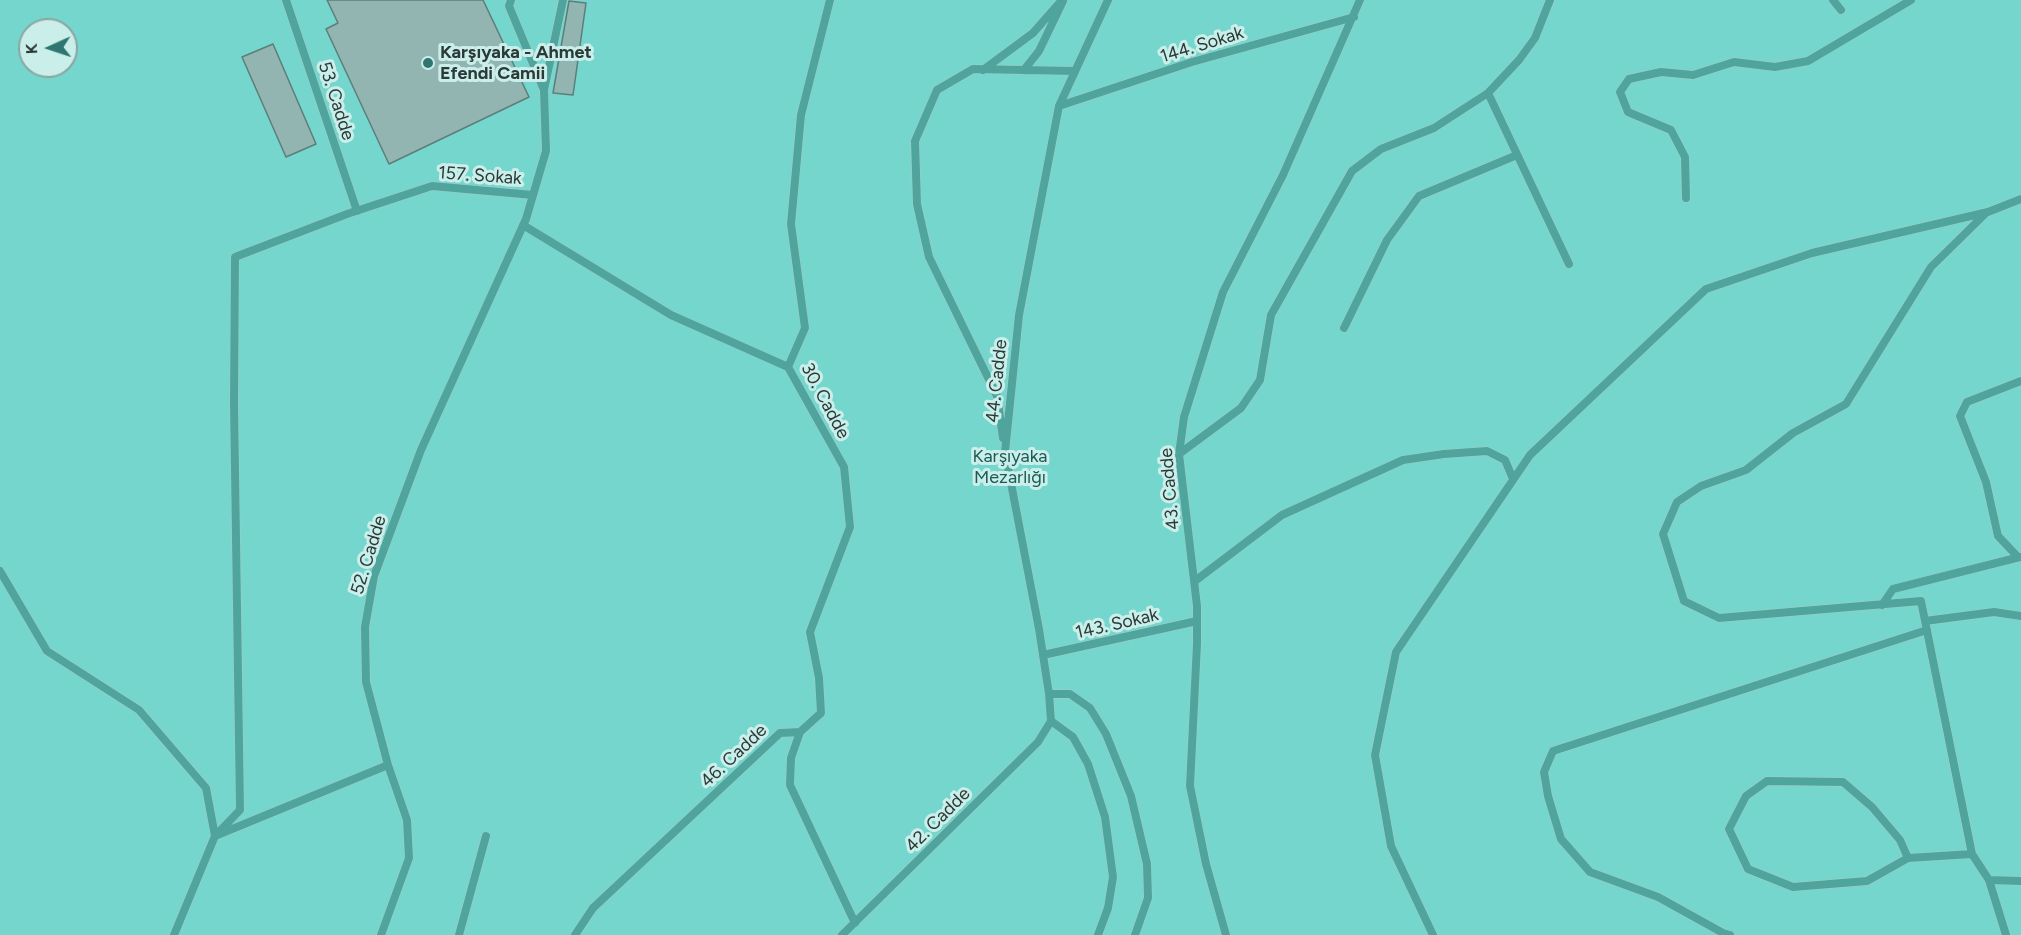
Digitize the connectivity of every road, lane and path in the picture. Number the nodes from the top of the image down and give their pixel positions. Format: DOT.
graph roads {
  1 [pos="286,0"];
  2 [pos="563,0"];
  3 [pos="830,0"];
  4 [pos="1063,0"];
  5 [pos="1107,0"];
  6 [pos="1360,0"];
  7 [pos="1550,0"];
  8 [pos="1833,0"];
  9 [pos="1911,0"];
  10 [pos="509,2"];
  11 [pos="1841,10"];
  12 [pos="1354,17"];
  13 [pos="983,70"];
  14 [pos="1024,70"];
  15 [pos="1075,71"];
  16 [pos="544,90"];
  17 [pos="1488,93"];
  18 [pos="1059,106"];
  19 [pos="1517,155"];
  20 [pos="533,195"];
  21 [pos="1686,198"];
  22 [pos="2021,199"];
  23 [pos="357,211"];
  24 [pos="1988,212"];
  25 [pos="523,225"];
  26 [pos="1569,264"];
  27 [pos="1344,328"];
  28 [pos="788,367"];
  29 [pos="2021,381"];
  30 [pos="1005,452"];
  31 [pos="1179,454"];
  32 [pos="1514,479"];
  33 [pos="2019,557"];
  34 [pos="0,571"];
  35 [pos="1195,581"];
  36 [pos="1882,605"];
  37 [pos="2021,616"];
  38 [pos="1197,621"];
  39 [pos="1925,621"];
  40 [pos="1927,630"];
  41 [pos="1043,656"];
  42 [pos="1049,694"];
  43 [pos="1051,721"];
  44 [pos="800,732"];
  45 [pos="388,765"];
  46 [pos="215,836"];
  47 [pos="486,836"];
  48 [pos="1972,854"];
  49 [pos="1908,858"];
  50 [pos="1989,880"];
  51 [pos="2021,881"];
  52 [pos="855,923"];
  53 [pos="174,935"];
  54 [pos="381,935"];
  55 [pos="459,935"];
  56 [pos="575,935"];
  57 [pos="842,935"];
  58 [pos="1098,935"];
  59 [pos="1135,935"];
  60 [pos="1226,935"];
  61 [pos="1433,935"];
  62 [pos="1730,935"];
  63 [pos="2006,935"];
  1 -- 23 [label="lane, 53. Cadde"];
  2 -- 16 [label="lane"];
  3 -- 28 [label="lane, 30. Cadde"];
  4 -- 13 [label="lane"];
  4 -- 14 [label="lane"];
  5 -- 15 [label="lane, 44. Cadde"];
  6 -- 12 [label="lane, 43. Cadde"];
  7 -- 17 [label="lane"];
  8 -- 11 [label="lane"];
  9 -- 21 [label="lane"];
  10 -- 16 [label="lane"];
  12 -- 18 [label="lane, 144. Sokak"];
  12 -- 31 [label="lane, 43. Cadde"];
  13 -- 14 [label="lane"];
  13 -- 30 [label="lane"];
  14 -- 15 [label="lane"];
  15 -- 18 [label="lane, 44. Cadde"];
  16 -- 20 [label="lane, 52. Cadde"];
  17 -- 19 [label="lane"];
  17 -- 31 [label="lane"];
  18 -- 30 [label="lane, 44. Cadde"];
  19 -- 26 [label="lane"];
  19 -- 27 [label="lane"];
  20 -- 23 [label="lane, 157. Sokak"];
  20 -- 25 [label="lane, 52. Cadde"];
  22 -- 24 [label="lane"];
  23 -- 46 [label="lane"];
  24 -- 32 [label="lane"];
  24 -- 36 [label="lane"];
  25 -- 28 [label="lane"];
  25 -- 45 [label="lane, 52. Cadde"];
  28 -- 44 [label="lane, 30. Cadde"];
  29 -- 33 [label="lane"];
  30 -- 41 [label="lane, 44. Cadde"];
  31 -- 35 [label="lane, 43. Cadde"];
  32 -- 35 [label="lane"];
  32 -- 61 [label="lane"];
  33 -- 36 [label="lane"];
  34 -- 46 [label="lane"];
  35 -- 38 [label="lane, 43. Cadde"];
  36 -- 39 [label="lane"];
  37 -- 39 [label="lane"];
  38 -- 41 [label="lane, 143. Sokak"];
  38 -- 60 [label="lane, 43. Cadde"];
  39 -- 40 [label="lane"];
  40 -- 48 [label="lane"];
  40 -- 62 [label="lane"];
  41 -- 42 [label="lane, 44. Cadde"];
  42 -- 43 [label="lane, 44. Cadde"];
  42 -- 59 [label="lane"];
  43 -- 52 [label="lane, 42. Cadde"];
  43 -- 58 [label="lane"];
  44 -- 52 [label="lane, 46. Cadde"];
  44 -- 56 [label="lane, 46. Cadde"];
  45 -- 46 [label="lane"];
  45 -- 54 [label="lane, 52. Cadde"];
  46 -- 53 [label="lane"];
  47 -- 55 [label="lane"];
  48 -- 49 [label="lane"];
  48 -- 50 [label="lane"];
  49 -- 49 [label="lane"];
  50 -- 51 [label="lane"];
  50 -- 63 [label="lane"];
  52 -- 57 [label="lane, 42. Cadde"];
}
